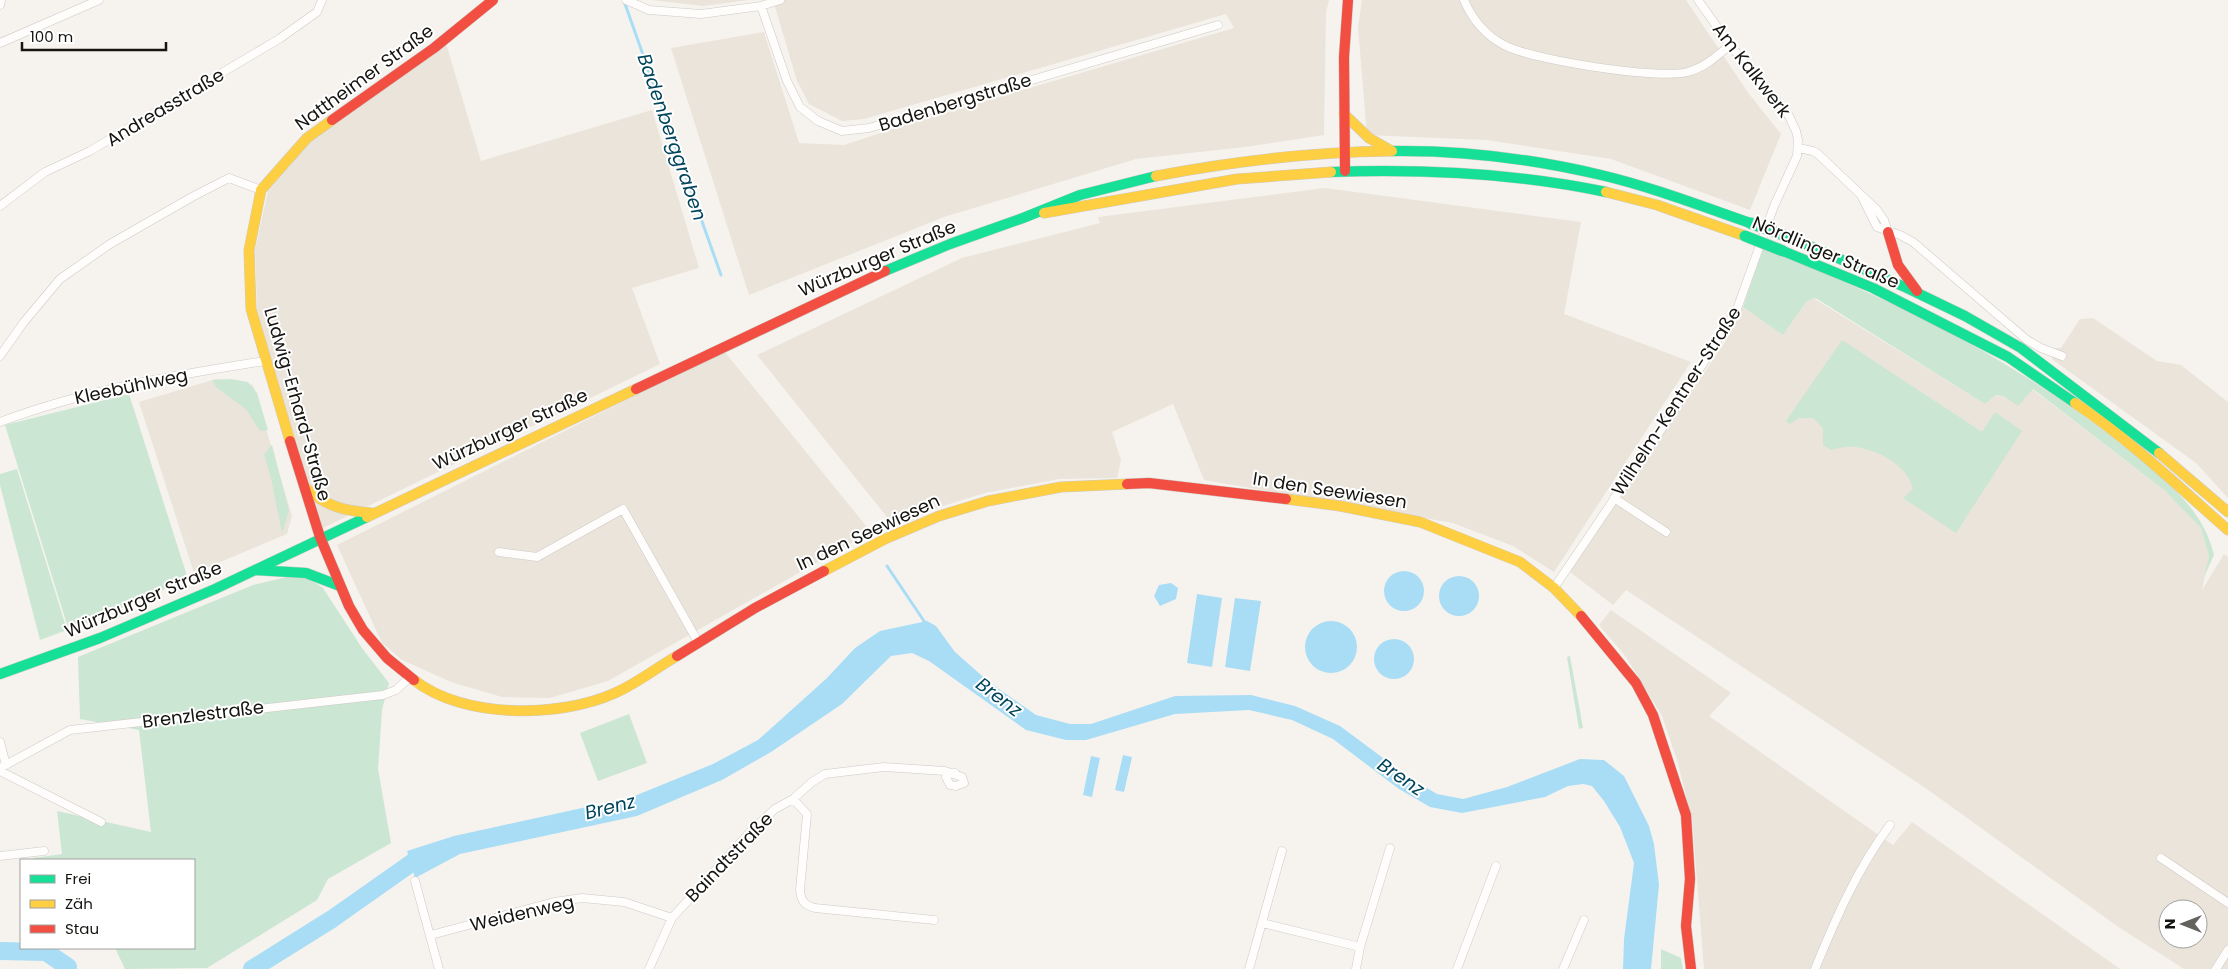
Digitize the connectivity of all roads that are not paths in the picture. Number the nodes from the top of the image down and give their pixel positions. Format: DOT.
graph roads {
  1 [pos="1,0"];
  2 [pos="99,0"];
  3 [pos="322,0"];
  4 [pos="493,0"];
  5 [pos="780,0"];
  6 [pos="1348,0"];
  7 [pos="1464,0"];
  8 [pos="1698,0"];
  9 [pos="628,1"];
  10 [pos="0,5"];
  11 [pos="761,6"];
  12 [pos="1218,25"];
  13 [pos="0,43"];
  14 [pos="1730,45"];
  15 [pos="1344,114"];
  16 [pos="1798,148"];
  17 [pos="1391,151"];
  18 [pos="1344,152"];
  19 [pos="1345,171"];
  20 [pos="261,190"];
  21 [pos="0,206"];
  22 [pos="1034,215"];
  23 [pos="1888,232"];
  24 [pos="1920,294"];
  25 [pos="0,356"];
  26 [pos="2062,356"];
  27 [pos="264,361"];
  28 [pos="0,422"];
  29 [pos="304,486"];
  30 [pos="1614,498"];
  31 [pos="2228,512"];
  32 [pos="372,513"];
  33 [pos="2228,530"];
  34 [pos="1666,532"];
  35 [pos="320,537"];
  36 [pos="499,552"];
  37 [pos="255,570"];
  38 [pos="340,586"];
  39 [pos="1554,588"];
  40 [pos="698,642"];
  41 [pos="0,674"];
  42 [pos="410,677"];
  43 [pos="0,742"];
  44 [pos="2,768"];
  45 [pos="955,773"];
  46 [pos="793,799"];
  47 [pos="102,822"];
  48 [pos="1890,825"];
  49 [pos="1390,848"];
  50 [pos="44,851"];
  51 [pos="1282,851"];
  52 [pos="0,856"];
  53 [pos="2161,858"];
  54 [pos="1496,866"];
  55 [pos="415,881"];
  56 [pos="2228,903"];
  57 [pos="672,918"];
  58 [pos="934,920"];
  59 [pos="1584,920"];
  60 [pos="1262,923"];
  61 [pos="431,935"];
  62 [pos="1360,947"];
  63 [pos="2228,950"];
  64 [pos="440,969"];
  65 [pos="650,969"];
  66 [pos="1249,969"];
  67 [pos="1356,969"];
  68 [pos="1457,969"];
  69 [pos="1563,969"];
  70 [pos="1691,969"];
  71 [pos="1816,969"];
  72 [pos="2216,969"];
  1 -- 10 [label="street"];
  2 -- 13 [label="street"];
  3 -- 21 [label="street, Andreasstraße"];
  4 -- 20 [label="main road, Nattheimer Straße"];
  5 -- 11 [label="street"];
  6 -- 15 [label="main road"];
  7 -- 14 [label="street"];
  8 -- 14 [label="street, Am Kalkwerk"];
  9 -- 11 [label="street"];
  11 -- 12 [label="street, Badenbergstraße"];
  14 -- 16 [label="street, Am Kalkwerk"];
  15 -- 17 [label="main road"];
  15 -- 18 [label="main road"];
  16 -- 23 [label="street"];
  16 -- 30 [label="street, Wilhelm-Kentner-Straße"];
  17 -- 18 [label="main road, Nördlinger Straße"];
  17 -- 24 [label="main road, Nördlinger Straße, bridge"];
  18 -- 19 [label="main road"];
  18 -- 22 [label="main road, Würzburger Straße"];
  19 -- 22 [label="main road, Würzburger Straße"];
  19 -- 33 [label="main road, Nördlinger Straße, bridge"];
  20 -- 25 [label="street"];
  20 -- 27 [label="main road, Ludwig-Erhard-Straße"];
  22 -- 32 [label="main road, Würzburger Straße"];
  23 -- 24 [label="main road"];
  23 -- 26 [label="street"];
  24 -- 31 [label="main road, Nördlinger Straße"];
  27 -- 28 [label="street, Kleebühlweg"];
  27 -- 29 [label="main road, Ludwig-Erhard-Straße"];
  29 -- 32 [label="main road"];
  29 -- 35 [label="main road, Ludwig-Erhard-Straße"];
  30 -- 34 [label="street"];
  30 -- 39 [label="street, Wilhelm-Kentner-Straße"];
  32 -- 35 [label="main road, Würzburger Straße"];
  35 -- 37 [label="main road, Würzburger Straße"];
  35 -- 38 [label="main road, In den Seewiesen"];
  36 -- 40 [label="street"];
  37 -- 38 [label="main road"];
  37 -- 41 [label="main road, Würzburger Straße"];
  38 -- 42 [label="main road, In den Seewiesen"];
  39 -- 40 [label="main road, In den Seewiesen"];
  39 -- 70 [label="main road, In den Seewiesen"];
  40 -- 42 [label="main road, In den Seewiesen"];
  42 -- 44 [label="street, Brenzlestraße"];
  43 -- 44 [label="street"];
  44 -- 47 [label="street"];
  45 -- 46 [label="street, Baindtstraße"];
  46 -- 57 [label="street, Baindtstraße"];
  46 -- 58 [label="street"];
  48 -- 71 [label="street"];
  49 -- 62 [label="street"];
  50 -- 52 [label="street"];
  51 -- 60 [label="street"];
  53 -- 56 [label="street"];
  54 -- 68 [label="street"];
  55 -- 61 [label="street"];
  57 -- 61 [label="street, Weidenweg"];
  57 -- 65 [label="street, Baindtstraße"];
  59 -- 69 [label="street"];
  60 -- 62 [label="street"];
  60 -- 66 [label="street"];
  61 -- 64 [label="street"];
  62 -- 67 [label="street"];
  63 -- 72 [label="street"];
}
